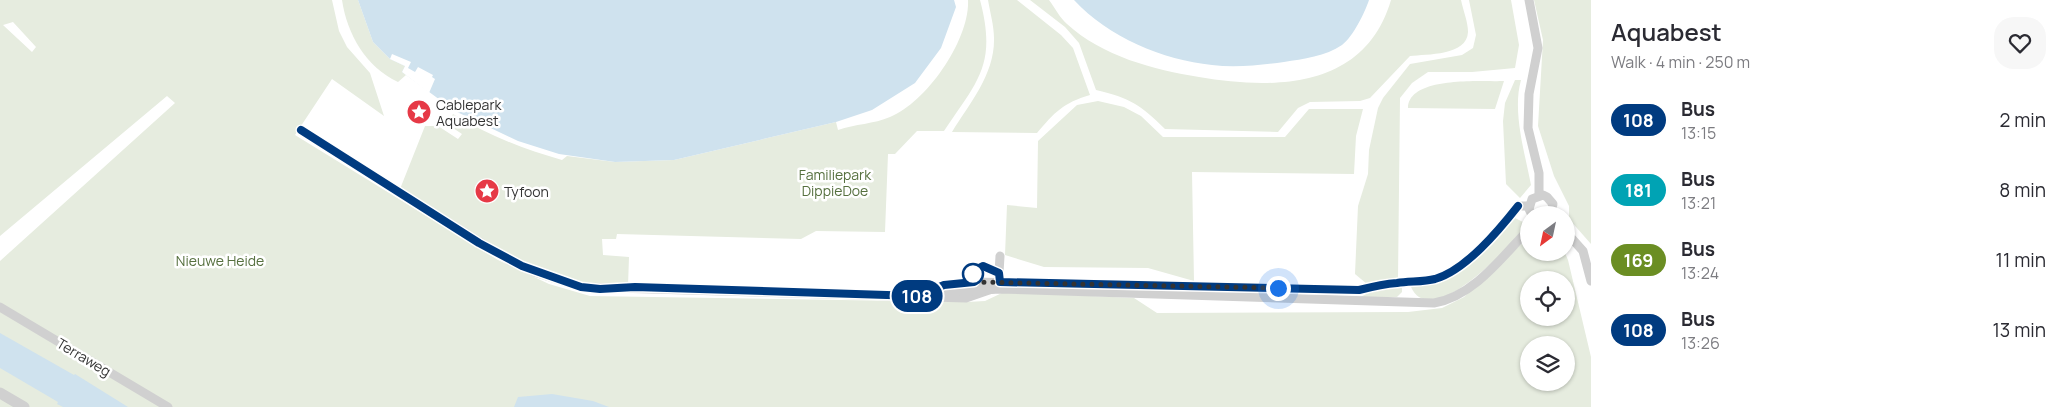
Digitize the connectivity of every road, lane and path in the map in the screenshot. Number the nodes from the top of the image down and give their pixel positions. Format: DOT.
graph roads {
  1 [pos="1529,0"];
  2 [pos="301,130"];
  3 [pos="1539,195"];
  4 [pos="1531,206"];
  5 [pos="1552,206"];
  6 [pos="1520,207"];
  7 [pos="1520,238"];
  8 [pos="1575,242"];
  9 [pos="1000,256"];
  10 [pos="1000,278"];
  11 [pos="1591,280"];
  12 [pos="974,282"];
  13 [pos="987,290"];
  14 [pos="918,296"];
  15 [pos="0,307"];
  16 [pos="0,393"];
  17 [pos="24,407"];
  18 [pos="168,407"];
  1 -- 3 [label="street"];
  2 -- 14 [label="street"];
  3 -- 4 [label="street"];
  3 -- 5 [label="street"];
  6 -- 10 [label="street"];
  7 -- 13 [label="street"];
  8 -- 11 [label="street"];
  9 -- 10 [label="street"];
  10 -- 12 [label="street"];
  10 -- 12 [label="street"];
  12 -- 13 [label="street"];
  12 -- 14 [label="street"];
  13 -- 14 [label="street"];
  15 -- 18 [label="street, Terraweg"];
  16 -- 17 [label="street"];
}
